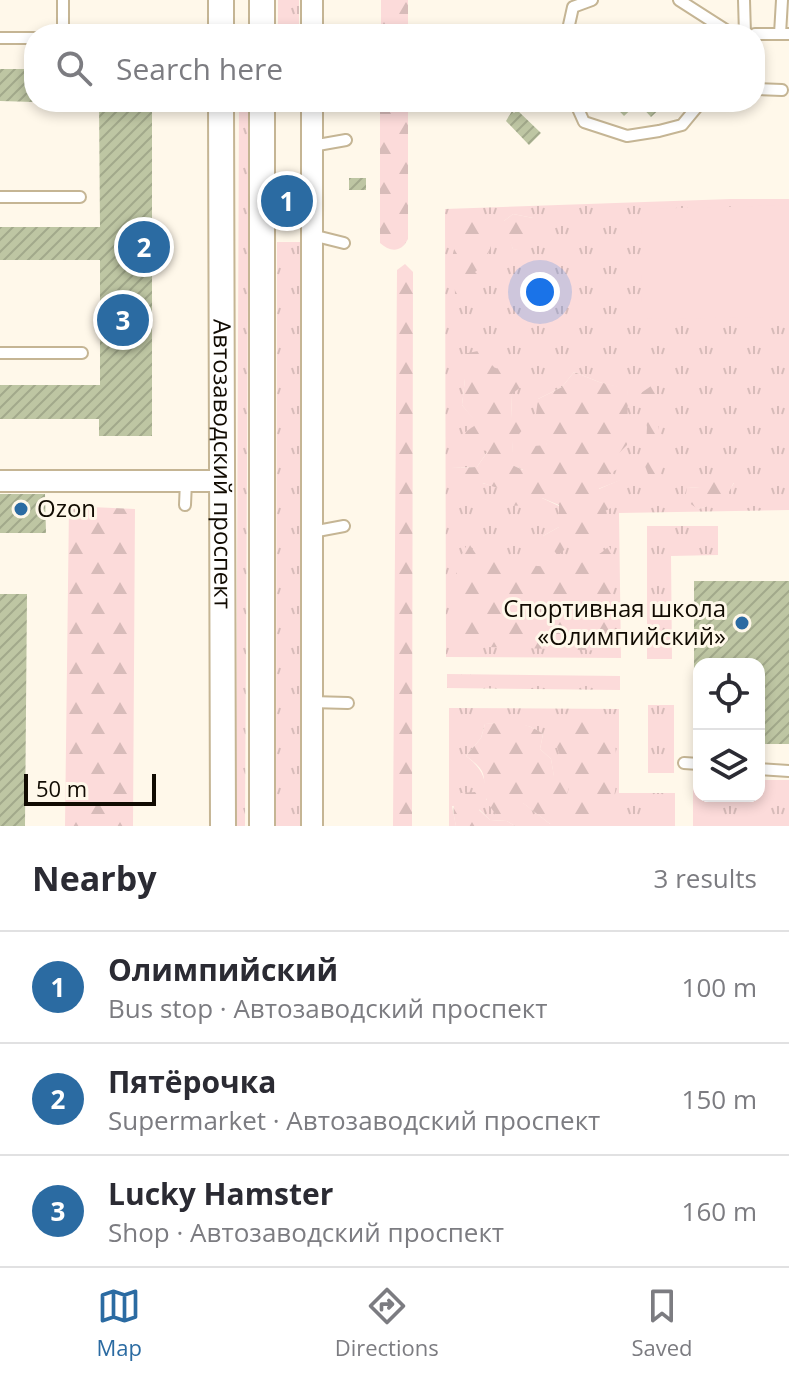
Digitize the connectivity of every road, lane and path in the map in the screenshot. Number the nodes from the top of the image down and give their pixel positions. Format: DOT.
graph roads {
  1 [pos="63,0"];
  2 [pos="221,0"];
  3 [pos="262,0"];
  4 [pos="312,0"];
  5 [pos="592,0"];
  6 [pos="679,0"];
  7 [pos="704,0"];
  8 [pos="744,0"];
  9 [pos="782,0"];
  10 [pos="704,16"];
  11 [pos="63,24"];
  12 [pos="221,24"];
  13 [pos="262,24"];
  14 [pos="312,24"];
  15 [pos="569,24"];
  16 [pos="716,24"];
  17 [pos="745,24"];
  18 [pos="785,34"];
  19 [pos="0,38"];
  20 [pos="24,38"];
  21 [pos="765,89"];
  22 [pos="782,90"];
  23 [pos="221,112"];
  24 [pos="262,112"];
  25 [pos="312,112"];
  26 [pos="580,112"];
  27 [pos="693,112"];
  28 [pos="346,140"];
  29 [pos="312,146"];
  30 [pos="0,197"];
  31 [pos="80,197"];
  32 [pos="312,235"];
  33 [pos="344,243"];
  34 [pos="0,353"];
  35 [pos="82,353"];
  36 [pos="181,478"];
  37 [pos="0,481"];
  38 [pos="220,481"];
  39 [pos="185,505"];
  40 [pos="344,526"];
  41 [pos="312,532"];
  42 [pos="311,702"];
  43 [pos="348,703"];
  44 [pos="684,763"];
  45 [pos="693,764"];
  46 [pos="765,769"];
  47 [pos="789,771"];
  48 [pos="223,826"];
  49 [pos="262,826"];
  50 [pos="312,826"];
  1 -- 11 [label="lane"];
  2 -- 12 [label="street"];
  3 -- 13 [label="street"];
  4 -- 14 [label="street"];
  5 -- 15 [label="lane"];
  6 -- 10 [label="lane"];
  7 -- 10 [label="lane"];
  8 -- 17 [label="lane"];
  9 -- 18 [label="lane"];
  10 -- 16 [label="lane"];
  19 -- 20 [label="lane"];
  21 -- 22 [label="lane"];
  23 -- 38 [label="street, Автозаводский проспект"];
  24 -- 49 [label="street, Автозаводский проспект"];
  25 -- 29 [label="street"];
  26 -- 27 [label="lane"];
  28 -- 29 [label="lane"];
  29 -- 32 [label="street"];
  30 -- 31 [label="lane"];
  32 -- 33 [label="lane"];
  32 -- 41 [label="street"];
  34 -- 35 [label="lane"];
  36 -- 37 [label="street"];
  36 -- 38 [label="street"];
  36 -- 39 [label="lane"];
  38 -- 48 [label="street, Автозаводский проспект"];
  40 -- 41 [label="lane"];
  41 -- 42 [label="street"];
  42 -- 43 [label="lane"];
  42 -- 50 [label="street"];
  44 -- 45 [label="lane"];
  46 -- 47 [label="lane"];
}
